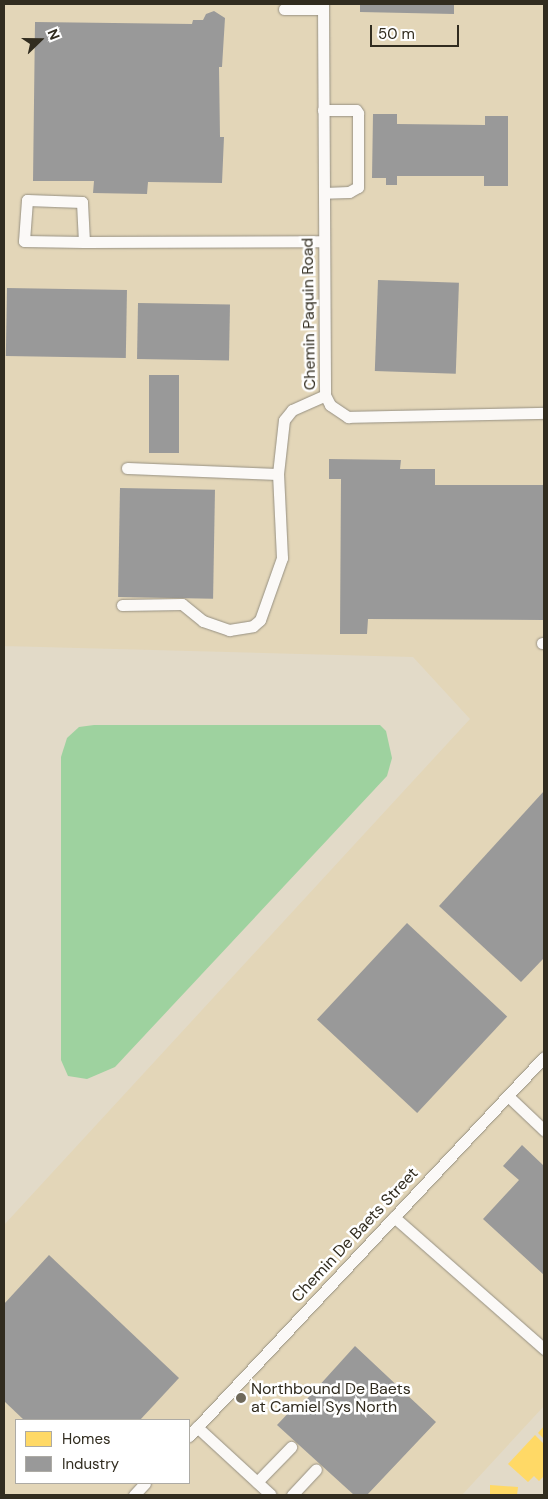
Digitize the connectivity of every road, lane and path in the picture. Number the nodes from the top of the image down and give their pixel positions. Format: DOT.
graph roads {
  1 [pos="323,7"];
  2 [pos="284,9"];
  3 [pos="323,110"];
  4 [pos="324,193"];
  5 [pos="324,241"];
  6 [pos="84,242"];
  7 [pos="325,395"];
  8 [pos="544,413"];
  9 [pos="127,468"];
  10 [pos="278,474"];
  11 [pos="122,605"];
  12 [pos="544,1057"];
  13 [pos="508,1096"];
  14 [pos="544,1130"];
  15 [pos="394,1217"];
  16 [pos="544,1349"];
  17 [pos="197,1427"];
  18 [pos="190,1435"];
  19 [pos="291,1447"];
  20 [pos="316,1469"];
  21 [pos="257,1482"];
  22 [pos="144,1484"];
  23 [pos="134,1495"];
  24 [pos="271,1495"];
  25 [pos="292,1495"];
  1 -- 2 [label="street"];
  1 -- 3 [label="street, Chemin Paquin Road"];
  3 -- 4 [label="street, Chemin Paquin Road"];
  3 -- 4 [label="street"];
  4 -- 5 [label="street, Chemin Paquin Road"];
  5 -- 6 [label="street"];
  5 -- 7 [label="street, Chemin Paquin Road"];
  6 -- 6 [label="street"];
  7 -- 8 [label="street, Chemin Paquin Road"];
  7 -- 10 [label="street"];
  9 -- 10 [label="street"];
  10 -- 11 [label="street"];
  12 -- 13 [label="street, Chemin De Baets Street"];
  13 -- 14 [label="street"];
  13 -- 15 [label="street, Chemin De Baets Street"];
  15 -- 16 [label="street"];
  15 -- 17 [label="street, Chemin De Baets Street"];
  17 -- 18 [label="street, Chemin De Baets Street"];
  17 -- 21 [label="street"];
  19 -- 21 [label="street"];
  20 -- 25 [label="street"];
  21 -- 24 [label="street"];
  22 -- 23 [label="street"];
}
